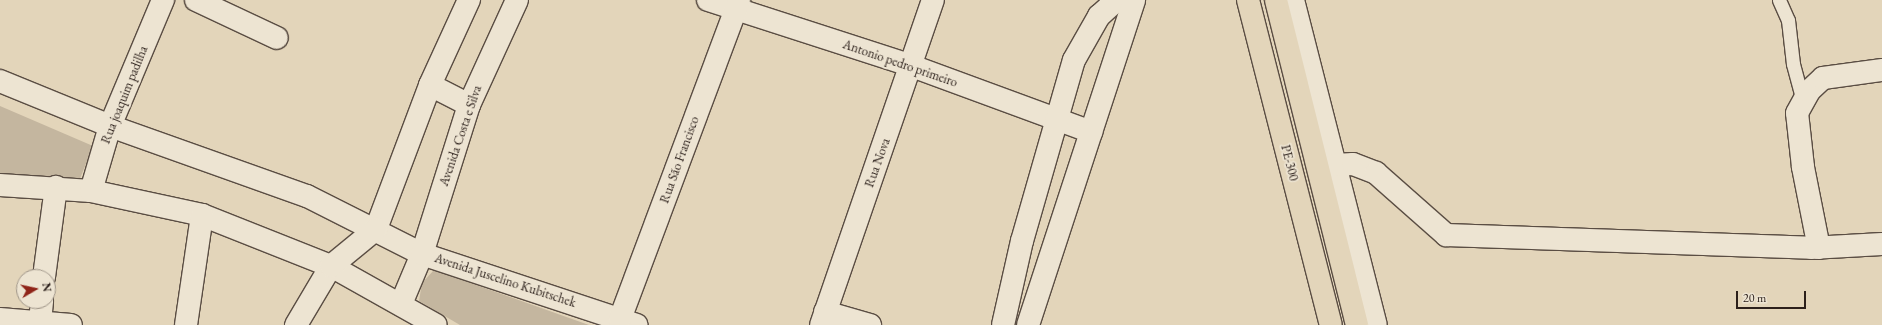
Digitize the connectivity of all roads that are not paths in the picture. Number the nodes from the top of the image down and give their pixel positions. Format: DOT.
graph roads {
  1 [pos="163,0"];
  2 [pos="196,0"];
  3 [pos="469,0"];
  4 [pos="516,0"];
  5 [pos="708,0"];
  6 [pos="933,0"];
  7 [pos="1117,0"];
  8 [pos="1134,0"];
  9 [pos="1248,0"];
  10 [pos="1276,0"];
  11 [pos="1293,0"];
  12 [pos="1779,0"];
  13 [pos="737,5"];
  14 [pos="277,38"];
  15 [pos="912,66"];
  16 [pos="1882,70"];
  17 [pos="0,81"];
  18 [pos="430,85"];
  19 [pos="1803,102"];
  20 [pos="469,105"];
  21 [pos="1055,121"];
  22 [pos="110,126"];
  23 [pos="1091,132"];
  24 [pos="1335,165"];
  25 [pos="0,185"];
  26 [pos="56,187"];
  27 [pos="91,191"];
  28 [pos="202,215"];
  29 [pos="376,229"];
  30 [pos="1882,244"];
  31 [pos="1819,248"];
  32 [pos="422,254"];
  33 [pos="331,266"];
  34 [pos="45,269"];
  35 [pos="401,304"];
  36 [pos="41,311"];
  37 [pos="823,318"];
  38 [pos="0,319"];
  39 [pos="629,322"];
  40 [pos="71,325"];
  41 [pos="186,325"];
  42 [pos="296,325"];
  43 [pos="436,325"];
  44 [pos="870,325"];
  45 [pos="1003,325"];
  46 [pos="1028,325"];
  47 [pos="1331,325"];
  48 [pos="1357,325"];
  49 [pos="1376,325"];
  1 -- 22 [label="street, Rua joaquim padilha"];
  2 -- 14 [label="street"];
  3 -- 18 [label="street"];
  4 -- 20 [label="street, Avenida Costa e Silva"];
  5 -- 13 [label="street, Antonio pedro primeiro"];
  6 -- 15 [label="street, Rua Nova"];
  7 -- 21 [label="street"];
  8 -- 23 [label="street"];
  9 -- 47 [label="main road, PE-300 / PE-300"];
  10 -- 48 [label="main road, PE-300 / PE-300"];
  11 -- 24 [label="street"];
  12 -- 19 [label="lane"];
  13 -- 15 [label="street, Antonio pedro primeiro"];
  13 -- 39 [label="street, Rua São Francisco"];
  15 -- 21 [label="street, Antonio pedro primeiro"];
  15 -- 37 [label="street, Rua Nova"];
  16 -- 19 [label="street"];
  17 -- 22 [label="street, Avenida Juscelino Kubitschek"];
  18 -- 20 [label="street"];
  18 -- 29 [label="street"];
  19 -- 31 [label="street"];
  20 -- 32 [label="street, Avenida Costa e Silva"];
  21 -- 23 [label="street, Antonio pedro primeiro"];
  21 -- 45 [label="street"];
  22 -- 27 [label="street, Rua joaquim padilha"];
  22 -- 29 [label="street, Avenida Juscelino Kubitschek"];
  23 -- 46 [label="street"];
  24 -- 31 [label="street"];
  24 -- 49 [label="street"];
  25 -- 26 [label="street"];
  26 -- 27 [label="street"];
  26 -- 34 [label="street"];
  27 -- 28 [label="street"];
  28 -- 33 [label="street"];
  28 -- 41 [label="street"];
  29 -- 32 [label="street, Avenida Juscelino Kubitschek"];
  29 -- 33 [label="street"];
  30 -- 31 [label="street"];
  32 -- 35 [label="street, Avenida Costa e Silva"];
  32 -- 39 [label="street, Avenida Juscelino Kubitschek"];
  33 -- 35 [label="street"];
  33 -- 42 [label="street"];
  35 -- 43 [label="street"];
  36 -- 38 [label="street"];
  36 -- 40 [label="street"];
  37 -- 44 [label="street"];
}
